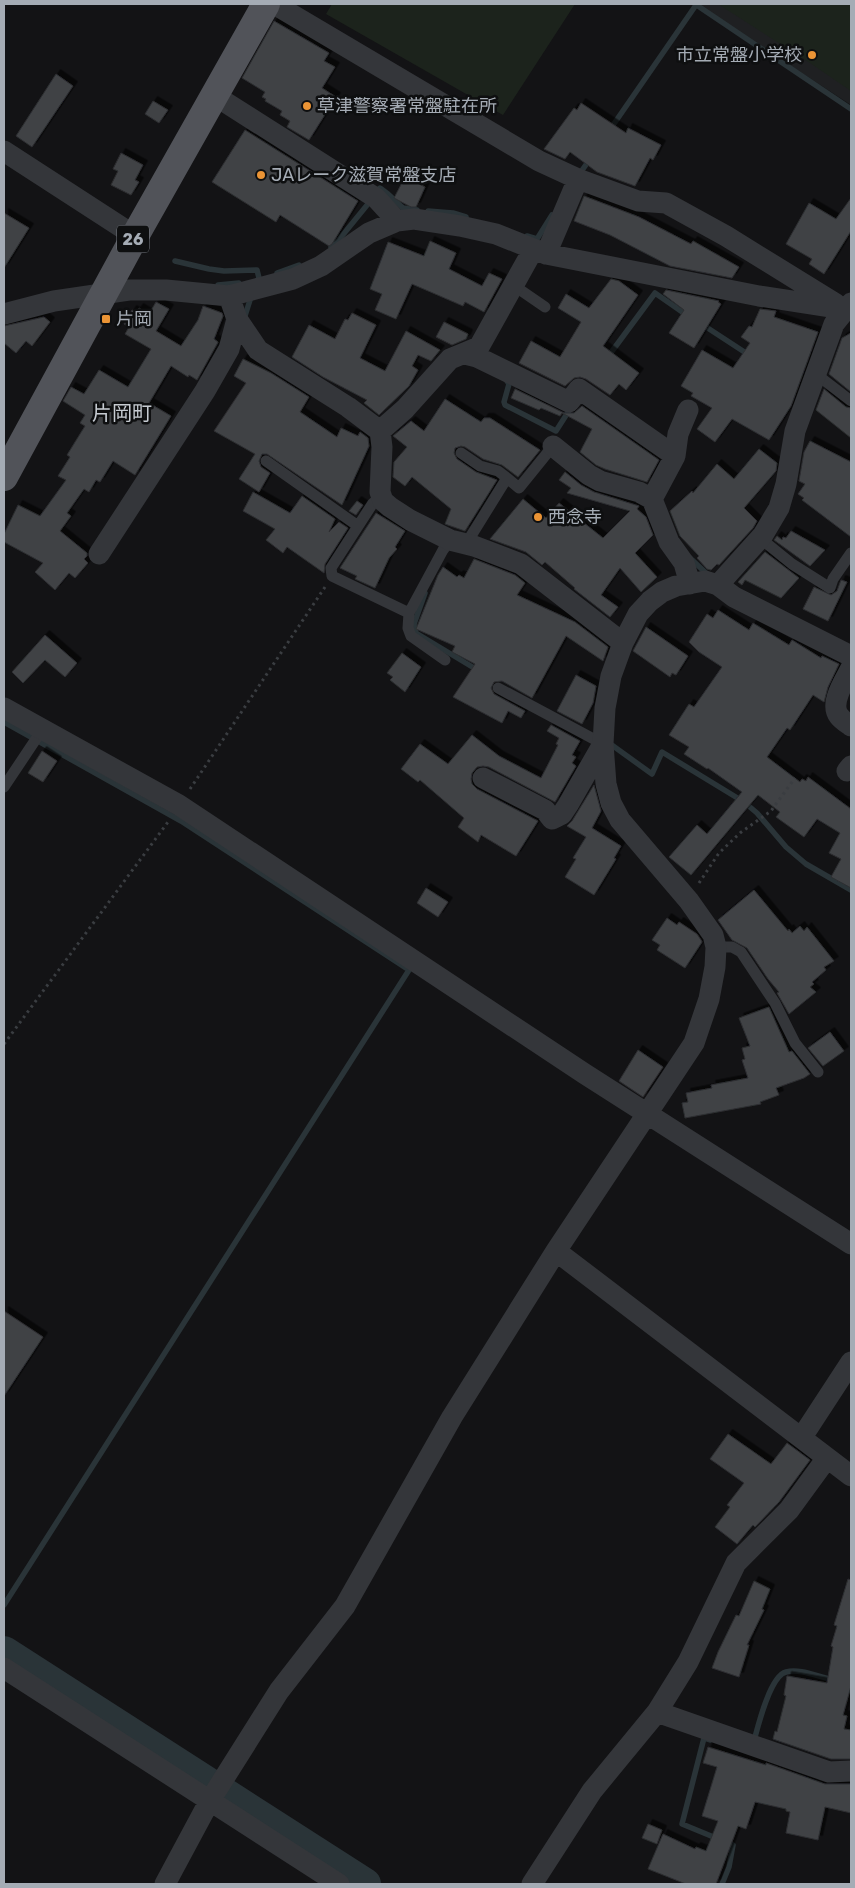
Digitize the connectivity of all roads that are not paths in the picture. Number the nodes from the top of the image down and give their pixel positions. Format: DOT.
graph roads {
  1 [pos="266,4"];
  2 [pos="274,4"];
  3 [pos="214,95"];
  4 [pos="4,151"];
  5 [pos="578,179"];
  6 [pos="397,221"];
  7 [pos="135,236"];
  8 [pos="540,252"];
  9 [pos="513,285"];
  10 [pos="104,295"];
  11 [pos="229,296"];
  12 [pos="545,307"];
  13 [pos="849,308"];
  14 [pos="4,314"];
  15 [pos="237,319"];
  16 [pos="465,354"];
  17 [pos="816,374"];
  18 [pos="851,401"];
  19 [pos="688,410"];
  20 [pos="380,431"];
  21 [pos="552,446"];
  22 [pos="461,453"];
  23 [pos="675,456"];
  24 [pos="266,461"];
  25 [pos="4,477"];
  26 [pos="507,478"];
  27 [pos="382,496"];
  28 [pos="652,500"];
  29 [pos="358,526"];
  30 [pos="760,538"];
  31 [pos="458,542"];
  32 [pos="851,552"];
  33 [pos="99,554"];
  34 [pos="690,584"];
  35 [pos="718,584"];
  36 [pos="409,613"];
  37 [pos="623,643"];
  38 [pos="851,656"];
  39 [pos="445,660"];
  40 [pos="851,668"];
  41 [pos="498,688"];
  42 [pos="4,708"];
  43 [pos="851,726"];
  44 [pos="42,730"];
  45 [pos="603,744"];
  46 [pos="483,778"];
  47 [pos="4,787"];
  48 [pos="716,947"];
  49 [pos="818,1072"];
  50 [pos="648,1113"];
  51 [pos="851,1244"];
  52 [pos="556,1251"];
  53 [pos="851,1362"];
  54 [pos="802,1437"];
  55 [pos="828,1458"];
  56 [pos="851,1476"];
  57 [pos="4,1668"];
  58 [pos="657,1712"];
  59 [pos="851,1771"];
  60 [pos="214,1793"];
  61 [pos="165,1884"];
  62 [pos="339,1884"];
  63 [pos="532,1884"];
  1 -- 3 [label="main road, 26"];
  2 -- 5 [label="street"];
  3 -- 6 [label="street"];
  3 -- 7 [label="main road, 26"];
  4 -- 7 [label="street"];
  5 -- 8 [label="street"];
  5 -- 13 [label="street"];
  6 -- 8 [label="street"];
  6 -- 11 [label="street"];
  7 -- 10 [label="main road, 26"];
  8 -- 9 [label="street"];
  8 -- 13 [label="street"];
  9 -- 12 [label="lane"];
  9 -- 16 [label="street"];
  10 -- 11 [label="street"];
  10 -- 14 [label="street"];
  10 -- 25 [label="main road, 26"];
  11 -- 15 [label="street"];
  13 -- 17 [label="street"];
  15 -- 20 [label="street"];
  15 -- 33 [label="street"];
  16 -- 20 [label="street"];
  16 -- 23 [label="street"];
  17 -- 18 [label="lane"];
  17 -- 30 [label="street"];
  19 -- 23 [label="street"];
  20 -- 27 [label="street"];
  21 -- 26 [label="lane"];
  21 -- 28 [label="street"];
  22 -- 26 [label="lane"];
  23 -- 28 [label="street"];
  24 -- 29 [label="lane"];
  26 -- 31 [label="lane"];
  27 -- 29 [label="lane"];
  27 -- 31 [label="street"];
  28 -- 34 [label="street"];
  29 -- 36 [label="lane"];
  30 -- 32 [label="lane"];
  30 -- 35 [label="street"];
  31 -- 36 [label="lane"];
  31 -- 37 [label="street"];
  34 -- 35 [label="street"];
  34 -- 37 [label="street"];
  35 -- 38 [label="street"];
  36 -- 39 [label="lane"];
  37 -- 45 [label="street"];
  40 -- 43 [label="street"];
  41 -- 45 [label="lane"];
  42 -- 44 [label="street"];
  44 -- 47 [label="lane"];
  44 -- 50 [label="street"];
  45 -- 46 [label="street"];
  45 -- 48 [label="street"];
  48 -- 49 [label="lane"];
  48 -- 50 [label="street"];
  50 -- 51 [label="street"];
  50 -- 52 [label="street"];
  52 -- 54 [label="street"];
  52 -- 60 [label="street"];
  53 -- 54 [label="street"];
  54 -- 55 [label="street"];
  55 -- 56 [label="street"];
  55 -- 58 [label="street"];
  57 -- 60 [label="street"];
  58 -- 59 [label="street"];
  58 -- 63 [label="street"];
  60 -- 61 [label="street"];
  60 -- 62 [label="street"];
}
